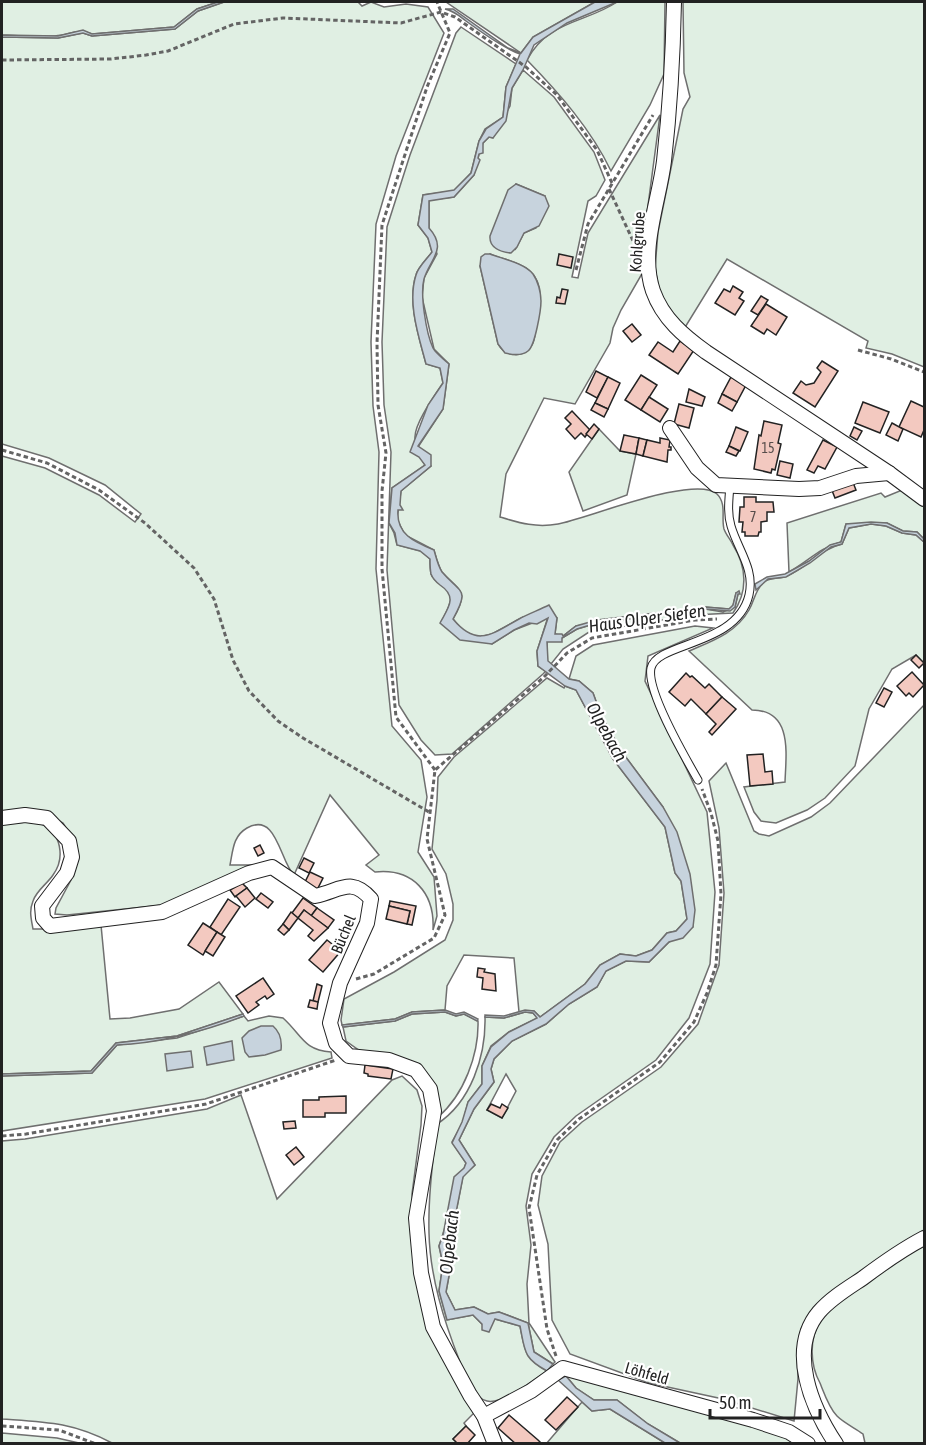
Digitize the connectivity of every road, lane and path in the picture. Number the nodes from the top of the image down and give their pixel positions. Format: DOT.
graph roads {
  1 [pos="437,2"];
  2 [pos="674,2"];
  3 [pos="441,12"];
  4 [pos="2,60"];
  5 [pos="669,94"];
  6 [pos="612,183"];
  7 [pos="609,188"];
  8 [pos="635,246"];
  9 [pos="576,270"];
  10 [pos="858,350"];
  11 [pos="924,372"];
  12 [pos="670,428"];
  13 [pos="2,450"];
  14 [pos="889,473"];
  15 [pos="730,485"];
  16 [pos="924,499"];
  17 [pos="736,618"];
  18 [pos="435,770"];
  19 [pos="698,780"];
  20 [pos="429,812"];
  21 [pos="2,818"];
  22 [pos="339,983"];
  23 [pos="349,1056"];
  24 [pos="2,1136"];
  25 [pos="924,1238"];
  26 [pos="558,1372"];
  27 [pos="484,1416"];
  28 [pos="2,1426"];
  29 [pos="96,1443"];
  30 [pos="495,1443"];
  31 [pos="808,1443"];
  32 [pos="836,1443"];
  1 -- 3 [label="path"];
  2 -- 5 [label="street, Kohlgrube"];
  3 -- 4 [label="path"];
  3 -- 6 [label="path"];
  3 -- 18 [label="path"];
  5 -- 6 [label="path"];
  5 -- 14 [label="street, Kohlgrube"];
  6 -- 7 [label="path"];
  7 -- 8 [label="path"];
  7 -- 9 [label="path"];
  10 -- 11 [label="path"];
  12 -- 15 [label="street"];
  13 -- 20 [label="path"];
  14 -- 15 [label="street"];
  14 -- 16 [label="street, Kohlgrube"];
  15 -- 17 [label="lane"];
  17 -- 18 [label="path"];
  17 -- 19 [label="lane"];
  18 -- 20 [label="path"];
  19 -- 26 [label="path"];
  20 -- 22 [label="path"];
  21 -- 22 [label="street, Büchel"];
  22 -- 23 [label="street, Büchel"];
  23 -- 24 [label="path"];
  23 -- 27 [label="street"];
  25 -- 32 [label="street"];
  26 -- 27 [label="street"];
  26 -- 31 [label="street, Löhfeld"];
  27 -- 30 [label="street"];
  28 -- 29 [label="path"];
}
